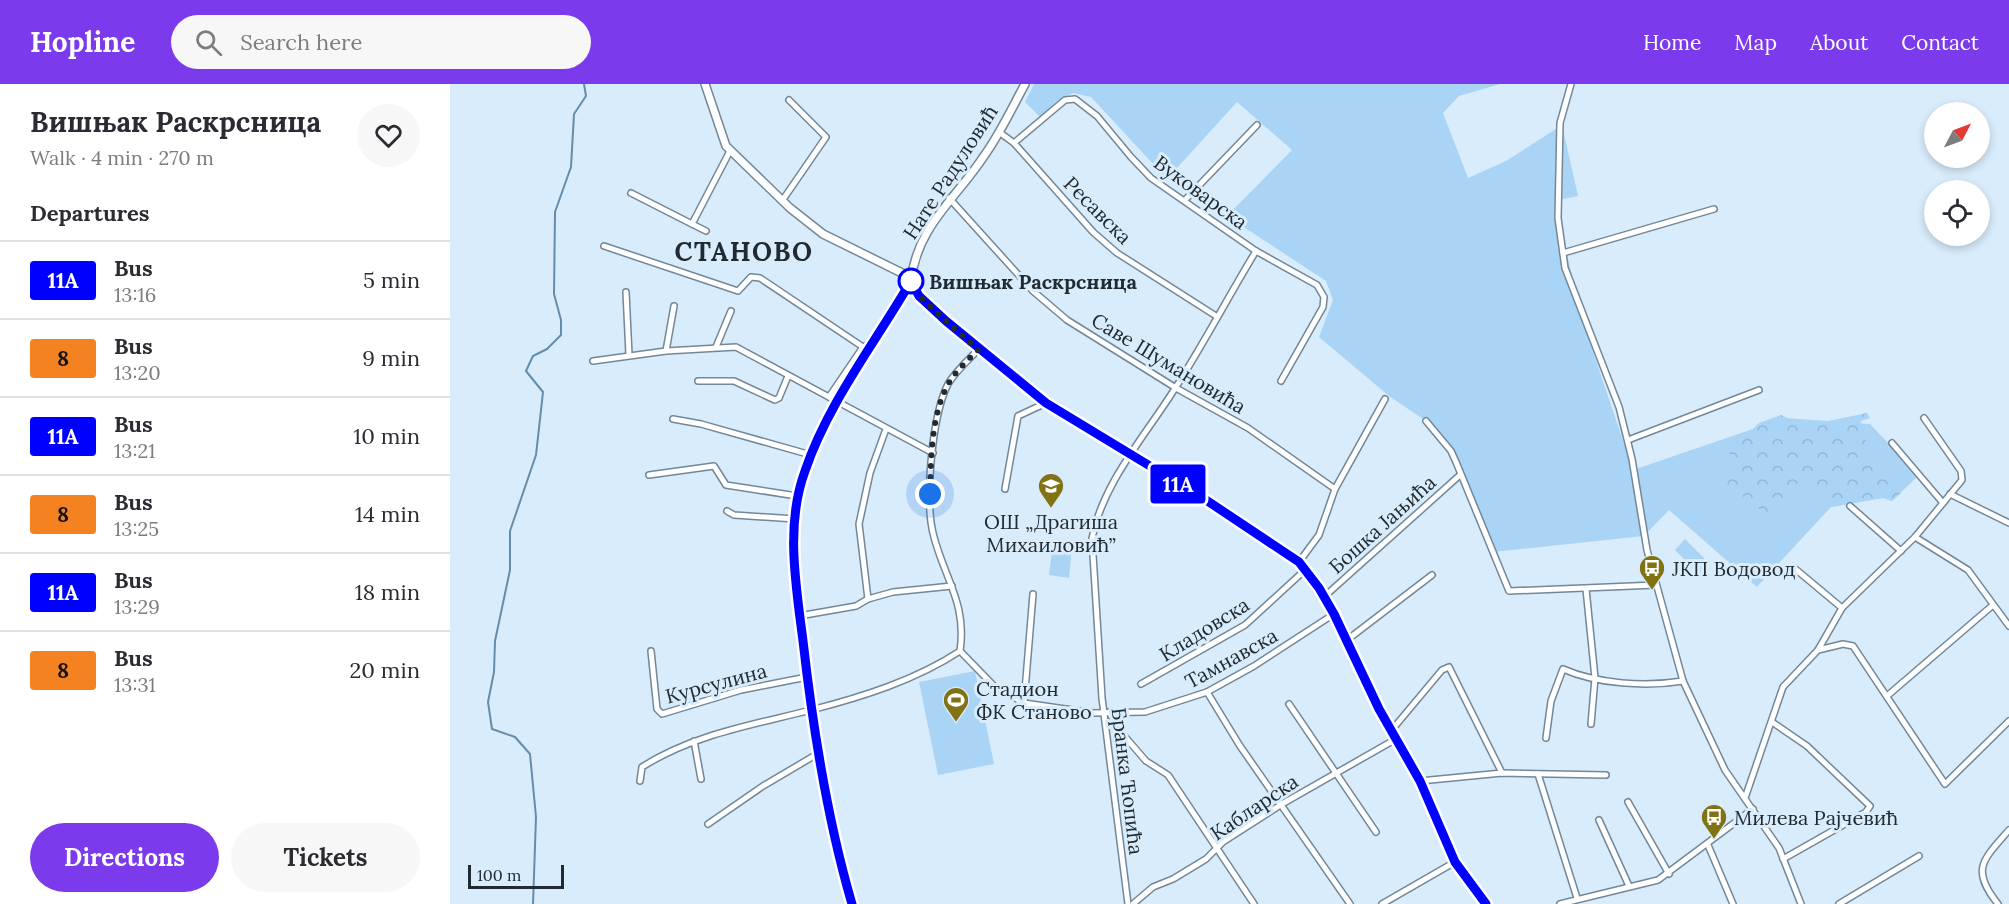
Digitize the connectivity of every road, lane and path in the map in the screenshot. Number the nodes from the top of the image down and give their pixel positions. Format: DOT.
graph roads {
  1 [pos="705,84"];
  2 [pos="1025,84"];
  3 [pos="1571,84"];
  4 [pos="789,100"];
  5 [pos="1257,124"];
  6 [pos="999,132"];
  7 [pos="1014,143"];
  8 [pos="730,151"];
  9 [pos="631,193"];
  10 [pos="949,198"];
  11 [pos="1185,200"];
  12 [pos="782,201"];
  13 [pos="1714,209"];
  14 [pos="692,224"];
  15 [pos="706,231"];
  16 [pos="604,246"];
  17 [pos="1256,251"];
  18 [pos="1563,253"];
  19 [pos="911,281"];
  20 [pos="626,292"];
  21 [pos="674,306"];
  22 [pos="731,310"];
  23 [pos="1216,316"];
  24 [pos="872,343"];
  25 [pos="716,347"];
  26 [pos="863,347"];
  27 [pos="978,350"];
  28 [pos="666,351"];
  29 [pos="629,355"];
  30 [pos="592,361"];
  31 [pos="788,376"];
  32 [pos="698,381"];
  33 [pos="1281,381"];
  34 [pos="1176,388"];
  35 [pos="1759,390"];
  36 [pos="829,398"];
  37 [pos="1385,399"];
  38 [pos="838,402"];
  39 [pos="1046,403"];
  40 [pos="1924,418"];
  41 [pos="672,419"];
  42 [pos="1426,421"];
  43 [pos="886,429"];
  44 [pos="1628,440"];
  45 [pos="1892,443"];
  46 [pos="933,453"];
  47 [pos="811,455"];
  48 [pos="1131,456"];
  49 [pos="649,475"];
  50 [pos="1460,475"];
  51 [pos="1005,489"];
  52 [pos="1335,489"];
  53 [pos="1950,494"];
  54 [pos="797,496"];
  55 [pos="1943,503"];
  56 [pos="1850,506"];
  57 [pos="727,511"];
  58 [pos="795,519"];
  59 [pos="2009,523"];
  60 [pos="1915,537"];
  61 [pos="1901,551"];
  62 [pos="1299,562"];
  63 [pos="1794,567"];
  64 [pos="1305,570"];
  65 [pos="1432,575"];
  66 [pos="1656,585"];
  67 [pos="952,586"];
  68 [pos="1587,590"];
  69 [pos="1033,594"];
  70 [pos="1324,596"];
  71 [pos="868,599"];
  72 [pos="1993,605"];
  73 [pos="1842,608"];
  74 [pos="1334,614"];
  75 [pos="800,616"];
  76 [pos="2009,626"];
  77 [pos="1347,640"];
  78 [pos="1818,650"];
  79 [pos="651,651"];
  80 [pos="960,651"];
  81 [pos="807,677"];
  82 [pos="1595,678"];
  83 [pos="1683,681"];
  84 [pos="1141,684"];
  85 [pos="1207,692"];
  86 [pos="1887,696"];
  87 [pos="1024,703"];
  88 [pos="1289,704"];
  89 [pos="812,710"];
  90 [pos="1107,713"];
  91 [pos="2009,721"];
  92 [pos="1772,722"];
  93 [pos="1592,724"];
  94 [pos="1391,731"];
  95 [pos="1546,738"];
  96 [pos="1396,739"];
  97 [pos="693,741"];
  98 [pos="819,753"];
  99 [pos="1338,773"];
  100 [pos="1502,773"];
  101 [pos="1539,774"];
  102 [pos="1606,775"];
  103 [pos="701,779"];
  104 [pos="640,781"];
  105 [pos="1420,781"];
  106 [pos="1744,798"];
  107 [pos="1628,802"];
  108 [pos="1282,804"];
  109 [pos="1753,809"];
  110 [pos="1599,820"];
  111 [pos="708,824"];
  112 [pos="2009,830"];
  113 [pos="1376,831"];
  114 [pos="1708,845"];
  115 [pos="1218,848"];
  116 [pos="1920,856"];
  117 [pos="1783,859"];
  118 [pos="1455,862"];
  119 [pos="1669,874"];
  120 [pos="1629,886"];
  121 [pos="1577,898"];
  122 [pos="852,904"];
  123 [pos="1128,904"];
  124 [pos="1133,904"];
  125 [pos="1254,904"];
  126 [pos="1350,904"];
  127 [pos="1382,904"];
  128 [pos="1486,904"];
  129 [pos="1560,904"];
  130 [pos="1733,904"];
  131 [pos="1801,904"];
  132 [pos="1839,904"];
  133 [pos="1998,904"];
  1 -- 8 [label="street"];
  2 -- 6 [label="street, Нате Радуловић"];
  3 -- 18 [label="street"];
  4 -- 12 [label="street"];
  5 -- 11 [label="street"];
  6 -- 7 [label="street, Ресавска"];
  6 -- 10 [label="street, Нате Радуловић"];
  7 -- 11 [label="street, Вуковарска"];
  7 -- 23 [label="street, Ресавска"];
  8 -- 12 [label="street"];
  8 -- 14 [label="street"];
  9 -- 14 [label="street"];
  10 -- 19 [label="street, Нате Радуловић"];
  10 -- 34 [label="street, Саве Шумановића"];
  11 -- 17 [label="street, Вуковарска"];
  12 -- 19 [label="street"];
  13 -- 18 [label="street"];
  14 -- 15 [label="street"];
  16 -- 26 [label="street"];
  17 -- 23 [label="street, Бранка Ћопића"];
  17 -- 33 [label="street, Вуковарска"];
  18 -- 44 [label="street"];
  19 -- 24 [label="street, Нате Радуловић"];
  19 -- 27 [label="street"];
  20 -- 29 [label="street"];
  21 -- 28 [label="street"];
  22 -- 25 [label="street"];
  23 -- 34 [label="street, Бранка Ћопића"];
  24 -- 26 [label="street"];
  24 -- 38 [label="street, Нате Радуловић"];
  25 -- 28 [label="street"];
  25 -- 31 [label="street"];
  26 -- 36 [label="street"];
  27 -- 39 [label="street"];
  27 -- 46 [label="street"];
  28 -- 29 [label="street"];
  29 -- 30 [label="street"];
  31 -- 32 [label="street"];
  31 -- 36 [label="street"];
  34 -- 48 [label="street, Бранка Ћопића"];
  34 -- 52 [label="street, Саве Шумановића"];
  35 -- 44 [label="street"];
  36 -- 38 [label="street"];
  37 -- 52 [label="street"];
  38 -- 43 [label="street"];
  38 -- 47 [label="street, Нате Радуловић"];
  39 -- 48 [label="street"];
  39 -- 51 [label="street"];
  40 -- 53 [label="street"];
  41 -- 47 [label="street"];
  42 -- 50 [label="street"];
  43 -- 46 [label="street"];
  43 -- 71 [label="street"];
  44 -- 66 [label="street"];
  45 -- 55 [label="street"];
  46 -- 67 [label="street"];
  47 -- 54 [label="street, Нате Радуловић"];
  48 -- 62 [label="street"];
  48 -- 90 [label="street, Бранка Ћопића"];
  49 -- 54 [label="street"];
  50 -- 68 [label="street"];
  50 -- 70 [label="street, Бошка Јањића"];
  52 -- 62 [label="street"];
  53 -- 55 [label="street"];
  53 -- 59 [label="street"];
  54 -- 58 [label="street, Нате Радуловић"];
  55 -- 60 [label="street"];
  56 -- 61 [label="street"];
  57 -- 58 [label="street"];
  58 -- 75 [label="street, Нате Радуловић"];
  60 -- 61 [label="street"];
  60 -- 72 [label="street"];
  61 -- 73 [label="street"];
  62 -- 64 [label="street"];
  63 -- 73 [label="street"];
  64 -- 70 [label="street"];
  64 -- 84 [label="street, Кладовска"];
  65 -- 77 [label="street"];
  66 -- 68 [label="street"];
  66 -- 83 [label="street"];
  67 -- 71 [label="street"];
  67 -- 80 [label="street"];
  68 -- 82 [label="street"];
  69 -- 87 [label="street"];
  70 -- 74 [label="street"];
  71 -- 75 [label="street"];
  72 -- 76 [label="street"];
  72 -- 86 [label="street"];
  73 -- 78 [label="street"];
  74 -- 77 [label="street"];
  74 -- 85 [label="street, Тамнавска"];
  75 -- 81 [label="street, Нате Радуловић"];
  77 -- 94 [label="street"];
  78 -- 86 [label="street"];
  78 -- 92 [label="street"];
  79 -- 81 [label="street, Курсулина"];
  80 -- 87 [label="street, Тамнавска"];
  80 -- 89 [label="street"];
  81 -- 89 [label="street, Нате Радуловић"];
  82 -- 83 [label="street"];
  82 -- 93 [label="street"];
  82 -- 95 [label="street"];
  83 -- 106 [label="street"];
  85 -- 90 [label="street, Тамнавска"];
  85 -- 108 [label="street"];
  86 -- 91 [label="street"];
  87 -- 90 [label="street, Тамнавска"];
  88 -- 99 [label="street"];
  89 -- 97 [label="street"];
  89 -- 98 [label="street, Нате Радуловић"];
  90 -- 115 [label="street"];
  90 -- 123 [label="street, Бранка Ћопића"];
  92 -- 106 [label="street"];
  92 -- 117 [label="street"];
  94 -- 96 [label="street"];
  94 -- 100 [label="street"];
  96 -- 99 [label="street, Кабларска"];
  96 -- 105 [label="street"];
  97 -- 103 [label="street"];
  97 -- 104 [label="street"];
  98 -- 111 [label="street"];
  98 -- 122 [label="street, Нате Радуловић"];
  99 -- 108 [label="street, Кабларска"];
  99 -- 113 [label="street"];
  100 -- 101 [label="street"];
  100 -- 105 [label="street"];
  101 -- 102 [label="street"];
  101 -- 121 [label="street"];
  105 -- 118 [label="street"];
  106 -- 109 [label="street"];
  107 -- 119 [label="street"];
  108 -- 115 [label="street, Кабларска"];
  108 -- 126 [label="street"];
  109 -- 114 [label="street"];
  109 -- 117 [label="street"];
  110 -- 120 [label="street"];
  112 -- 133 [label="street"];
  114 -- 119 [label="street"];
  114 -- 130 [label="street"];
  115 -- 124 [label="street, Кабларска"];
  115 -- 125 [label="street"];
  116 -- 132 [label="street"];
  117 -- 131 [label="street"];
  118 -- 127 [label="street"];
  118 -- 128 [label="street"];
  119 -- 120 [label="street"];
  120 -- 121 [label="street"];
  121 -- 129 [label="street"];
}
